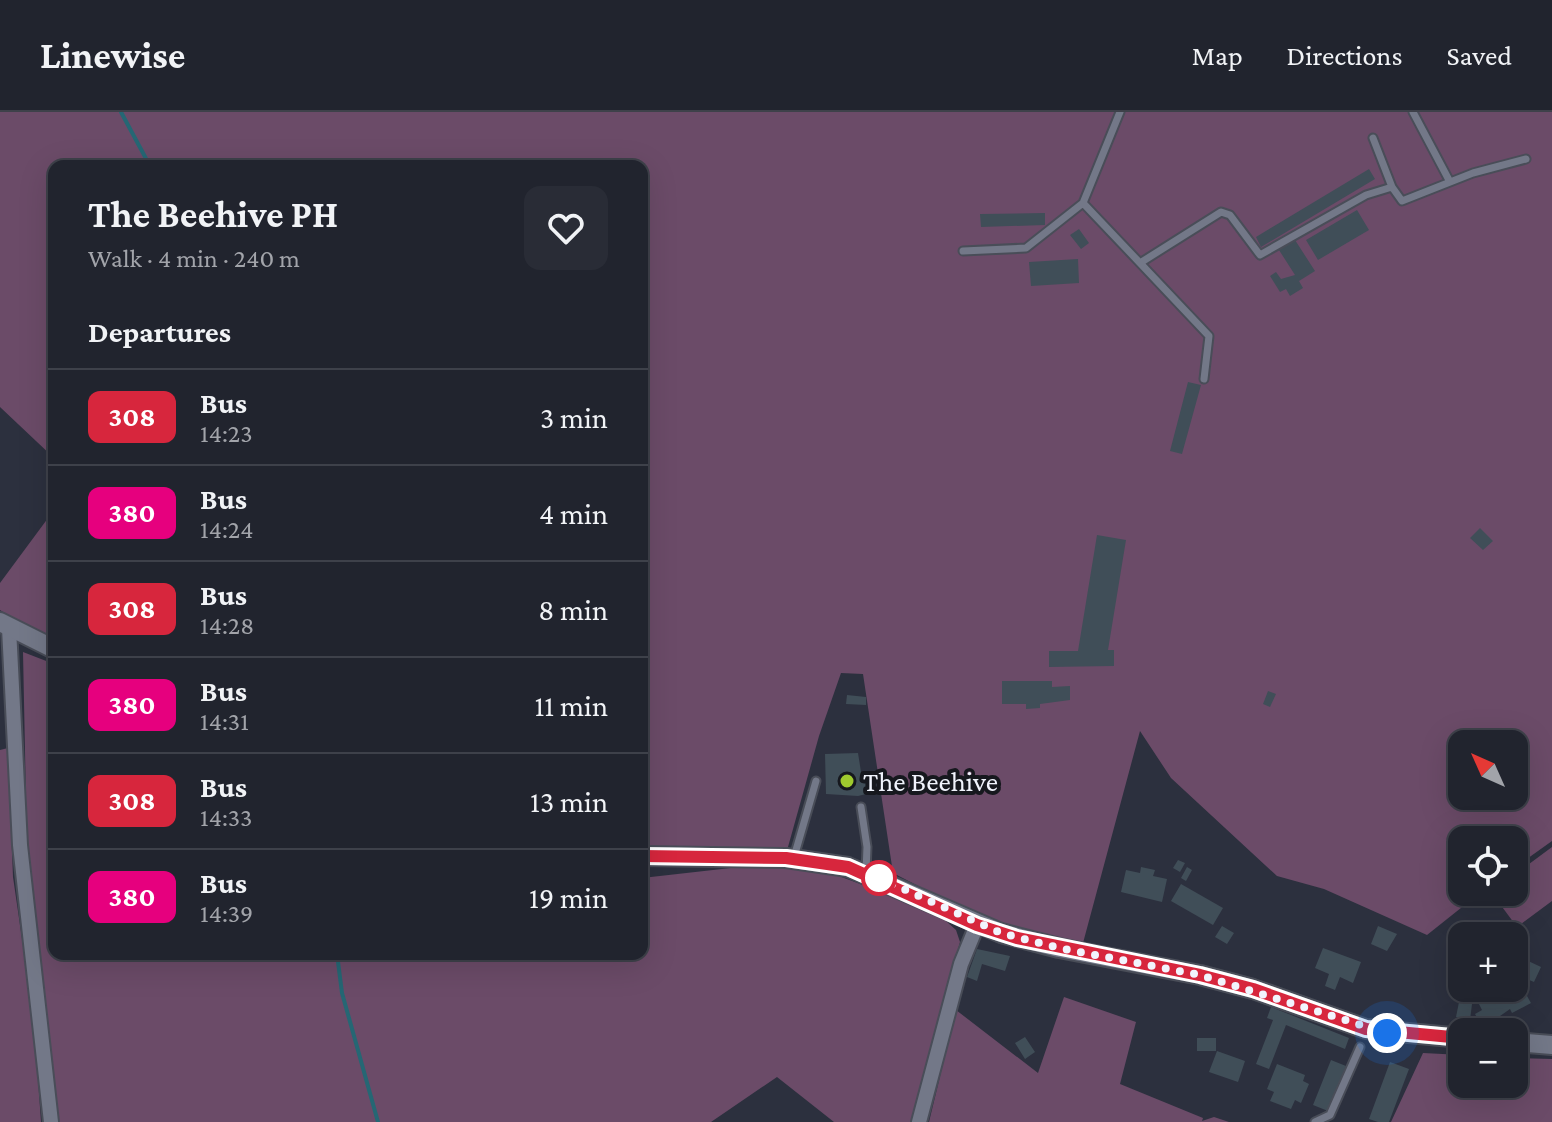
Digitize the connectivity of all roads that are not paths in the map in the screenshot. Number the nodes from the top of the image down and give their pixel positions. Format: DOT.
graph roads {
  1 [pos="1120,112"];
  2 [pos="1413,112"];
  3 [pos="1373,138"];
  4 [pos="1526,159"];
  5 [pos="1450,182"];
  6 [pos="1392,187"];
  7 [pos="1083,203"];
  8 [pos="963,251"];
  9 [pos="1140,263"];
  10 [pos="1204,379"];
  11 [pos="5,625"];
  12 [pos="48,646"];
  13 [pos="816,781"];
  14 [pos="861,807"];
  15 [pos="648,856"];
  16 [pos="794,859"];
  17 [pos="866,872"];
  18 [pos="977,925"];
  19 [pos="1448,1037"];
  20 [pos="1528,1043"];
  21 [pos="1552,1045"];
  22 [pos="1360,1047"];
  23 [pos="51,1122"];
  24 [pos="919,1122"];
  25 [pos="1315,1122"];
  1 -- 7 [label="lane"];
  2 -- 5 [label="lane"];
  3 -- 6 [label="lane"];
  4 -- 5 [label="lane"];
  5 -- 6 [label="lane"];
  6 -- 9 [label="lane"];
  7 -- 8 [label="lane"];
  7 -- 9 [label="lane"];
  9 -- 10 [label="lane"];
  11 -- 12 [label="street"];
  11 -- 23 [label="street"];
  13 -- 16 [label="lane"];
  14 -- 17 [label="lane"];
  15 -- 16 [label="street"];
  16 -- 17 [label="street"];
  17 -- 18 [label="street"];
  18 -- 19 [label="street"];
  18 -- 24 [label="street"];
  20 -- 21 [label="street"];
  22 -- 25 [label="lane"];
}
